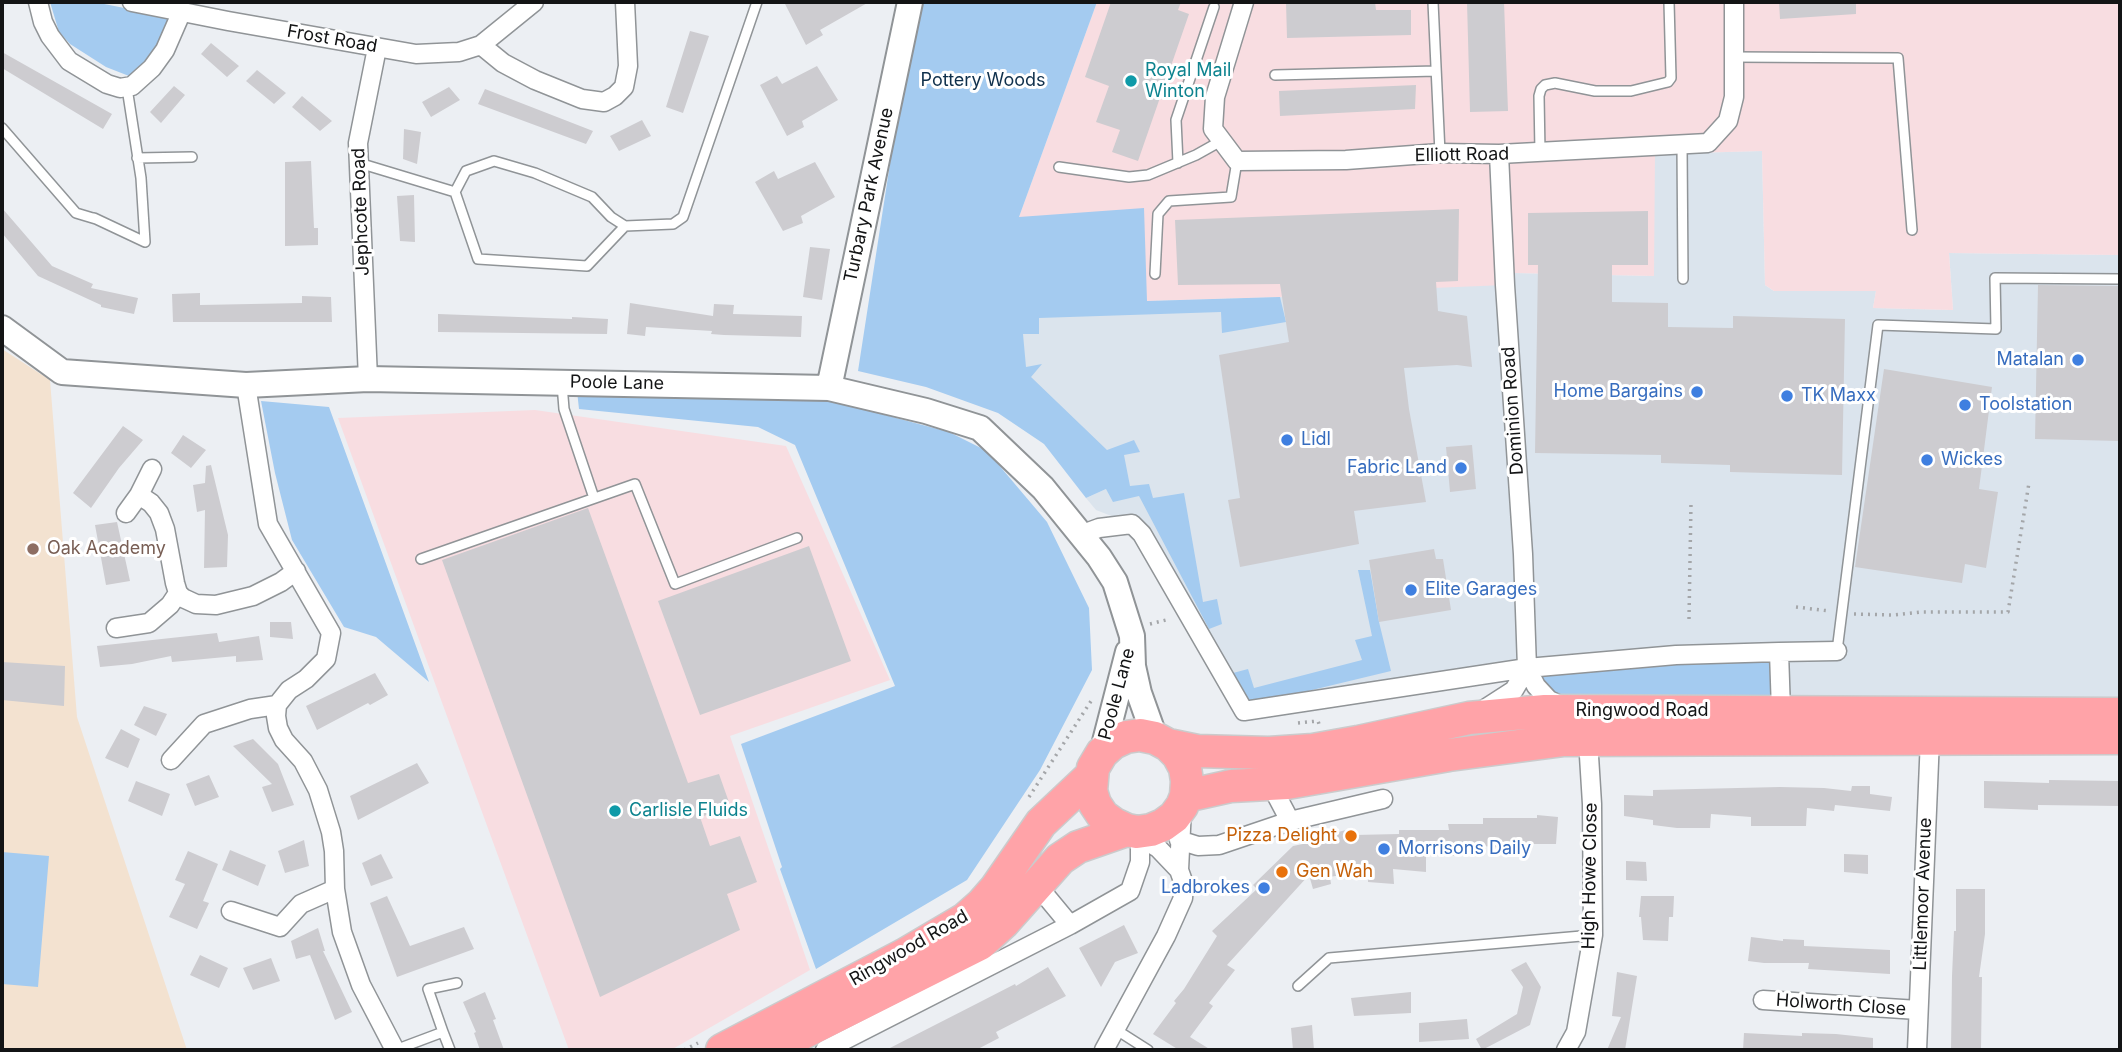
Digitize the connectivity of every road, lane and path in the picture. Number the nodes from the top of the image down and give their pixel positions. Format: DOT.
graph roads {
  1 [pos="38,2"];
  2 [pos="132,2"];
  3 [pos="534,2"];
  4 [pos="625,2"];
  5 [pos="757,2"];
  6 [pos="909,2"];
  7 [pos="1244,2"];
  8 [pos="1433,2"];
  9 [pos="1668,2"];
  10 [pos="1734,2"];
  11 [pos="1214,7"];
  12 [pos="182,11"];
  13 [pos="481,45"];
  14 [pos="377,47"];
  15 [pos="1734,57"];
  16 [pos="1436,71"];
  17 [pos="1275,75"];
  18 [pos="127,88"];
  19 [pos="2,128"];
  20 [pos="1221,141"];
  21 [pos="1682,145"];
  22 [pos="1540,152"];
  23 [pos="1440,153"];
  24 [pos="1499,154"];
  25 [pos="192,157"];
  26 [pos="138,158"];
  27 [pos="1237,161"];
  28 [pos="359,163"];
  29 [pos="1178,163"];
  30 [pos="1059,167"];
  31 [pos="455,192"];
  32 [pos="625,226"];
  33 [pos="1912,230"];
  34 [pos="1155,274"];
  35 [pos="1683,279"];
  36 [pos="2120,279"];
  37 [pos="2,328"];
  38 [pos="368,379"];
  39 [pos="562,382"];
  40 [pos="246,385"];
  41 [pos="829,388"];
  42 [pos="152,469"];
  43 [pos="2029,483"];
  44 [pos="139,495"];
  45 [pos="594,498"];
  46 [pos="1691,503"];
  47 [pos="126,513"];
  48 [pos="1080,535"];
  49 [pos="797,538"];
  50 [pos="421,559"];
  51 [pos="296,571"];
  52 [pos="178,593"];
  53 [pos="1796,607"];
  54 [pos="1843,613"];
  55 [pos="1188,614"];
  56 [pos="1689,619"];
  57 [pos="116,628"];
  58 [pos="1137,631"];
  59 [pos="1837,651"];
  60 [pos="1779,652"];
  61 [pos="1527,668"];
  62 [pos="1094,697"];
  63 [pos="277,705"];
  64 [pos="1574,711"];
  65 [pos="1781,711"];
  66 [pos="2120,714"];
  67 [pos="1469,718"];
  68 [pos="1930,738"];
  69 [pos="2120,738"];
  70 [pos="1588,740"];
  71 [pos="1161,742"];
  72 [pos="171,760"];
  73 [pos="1096,765"];
  74 [pos="1271,785"];
  75 [pos="1383,799"];
  76 [pos="1184,801"];
  77 [pos="1025,804"];
  78 [pos="1290,821"];
  79 [pos="1136,840"];
  80 [pos="1179,840"];
  81 [pos="1179,870"];
  82 [pos="1036,884"];
  83 [pos="335,888"];
  84 [pos="231,911"];
  85 [pos="1070,925"];
  86 [pos="1592,934"];
  87 [pos="457,983"];
  88 [pos="1297,986"];
  89 [pos="1763,1000"];
  90 [pos="1918,1010"];
  91 [pos="1115,1028"];
  92 [pos="443,1032"];
  93 [pos="714,1044"];
  94 [pos="395,1050"];
  95 [pos="450,1050"];
  96 [pos="684,1050"];
  97 [pos="769,1050"];
  98 [pos="825,1050"];
  99 [pos="1104,1050"];
  100 [pos="1148,1050"];
  101 [pos="1566,1050"];
  102 [pos="1917,1050"];
  1 -- 18 [label="street"];
  2 -- 12 [label="street, Frost Road"];
  3 -- 13 [label="street, Frost Road"];
  4 -- 13 [label="street"];
  5 -- 32 [label="lane"];
  6 -- 41 [label="street, Turbary Park Avenue"];
  7 -- 20 [label="street"];
  8 -- 16 [label="lane"];
  9 -- 22 [label="lane"];
  10 -- 15 [label="street, Elliott Road"];
  11 -- 29 [label="lane"];
  12 -- 14 [label="street, Frost Road"];
  12 -- 18 [label="street"];
  13 -- 14 [label="street, Frost Road"];
  14 -- 28 [label="street, Jephcote Road"];
  15 -- 21 [label="street, Elliott Road"];
  15 -- 33 [label="lane"];
  16 -- 17 [label="lane"];
  16 -- 23 [label="lane"];
  18 -- 26 [label="lane"];
  19 -- 26 [label="lane"];
  20 -- 27 [label="street"];
  20 -- 29 [label="lane"];
  21 -- 22 [label="street, Elliott Road"];
  21 -- 35 [label="lane"];
  22 -- 24 [label="street, Elliott Road"];
  23 -- 24 [label="street, Elliott Road"];
  23 -- 27 [label="street, Elliott Road"];
  24 -- 61 [label="street, Dominion Road"];
  25 -- 26 [label="lane"];
  27 -- 34 [label="lane"];
  28 -- 31 [label="lane"];
  28 -- 38 [label="street, Jephcote Road"];
  29 -- 30 [label="lane"];
  31 -- 32 [label="lane"];
  31 -- 32 [label="lane"];
  36 -- 54 [label="lane"];
  37 -- 40 [label="street, Poole Lane"];
  38 -- 39 [label="street, Poole Lane"];
  38 -- 40 [label="street, Poole Lane"];
  39 -- 41 [label="street, Poole Lane"];
  39 -- 45 [label="lane"];
  40 -- 51 [label="street"];
  41 -- 48 [label="street, Poole Lane"];
  42 -- 44 [label="street"];
  43 -- 54 [label="path"];
  44 -- 47 [label="street"];
  44 -- 52 [label="street"];
  45 -- 49 [label="lane"];
  45 -- 50 [label="lane"];
  46 -- 56 [label="path"];
  48 -- 55 [label="street"];
  48 -- 58 [label="street, Poole Lane"];
  51 -- 52 [label="street"];
  51 -- 63 [label="street"];
  52 -- 57 [label="street"];
  53 -- 54 [label="path"];
  54 -- 59 [label="lane"];
  55 -- 58 [label="path"];
  55 -- 61 [label="street"];
  58 -- 71 [label="street, Poole Lane"];
  58 -- 73 [label="street, Poole Lane"];
  59 -- 60 [label="street"];
  60 -- 61 [label="street"];
  60 -- 65 [label="street"];
  61 -- 64 [label="street"];
  61 -- 67 [label="street"];
  62 -- 77 [label="path"];
  63 -- 72 [label="street"];
  63 -- 83 [label="street"];
  64 -- 65 [label="highway, Ringwood Road"];
  64 -- 67 [label="highway, Ringwood Road"];
  65 -- 66 [label="highway, Ringwood Road"];
  67 -- 71 [label="highway, Ringwood Road"];
  68 -- 69 [label="highway, Ringwood Road"];
  68 -- 70 [label="highway, Ringwood Road"];
  68 -- 90 [label="street, Littlemoor Avenue"];
  70 -- 74 [label="highway, Ringwood Road"];
  70 -- 86 [label="street, High Howe Close"];
  71 -- 73 [label="highway"];
  71 -- 76 [label="highway"];
  73 -- 79 [label="highway"];
  73 -- 93 [label="highway, Ringwood Road"];
  74 -- 76 [label="highway, Ringwood Road"];
  74 -- 78 [label="street"];
  75 -- 78 [label="street"];
  76 -- 79 [label="highway"];
  76 -- 80 [label="street"];
  78 -- 80 [label="street"];
  79 -- 81 [label="street"];
  79 -- 82 [label="highway, Ringwood Road"];
  79 -- 85 [label="street"];
  80 -- 81 [label="street"];
  81 -- 91 [label="street"];
  82 -- 85 [label="street"];
  82 -- 97 [label="highway, Ringwood Road"];
  83 -- 84 [label="street"];
  83 -- 94 [label="street"];
  85 -- 98 [label="street"];
  86 -- 88 [label="lane"];
  86 -- 101 [label="street, High Howe Close"];
  87 -- 92 [label="lane"];
  89 -- 90 [label="street, Holworth Close"];
  90 -- 102 [label="street, Littlemoor Avenue"];
  91 -- 99 [label="street"];
  91 -- 100 [label="lane"];
  92 -- 94 [label="lane"];
  92 -- 95 [label="lane"];
  93 -- 96 [label="path"];
}
